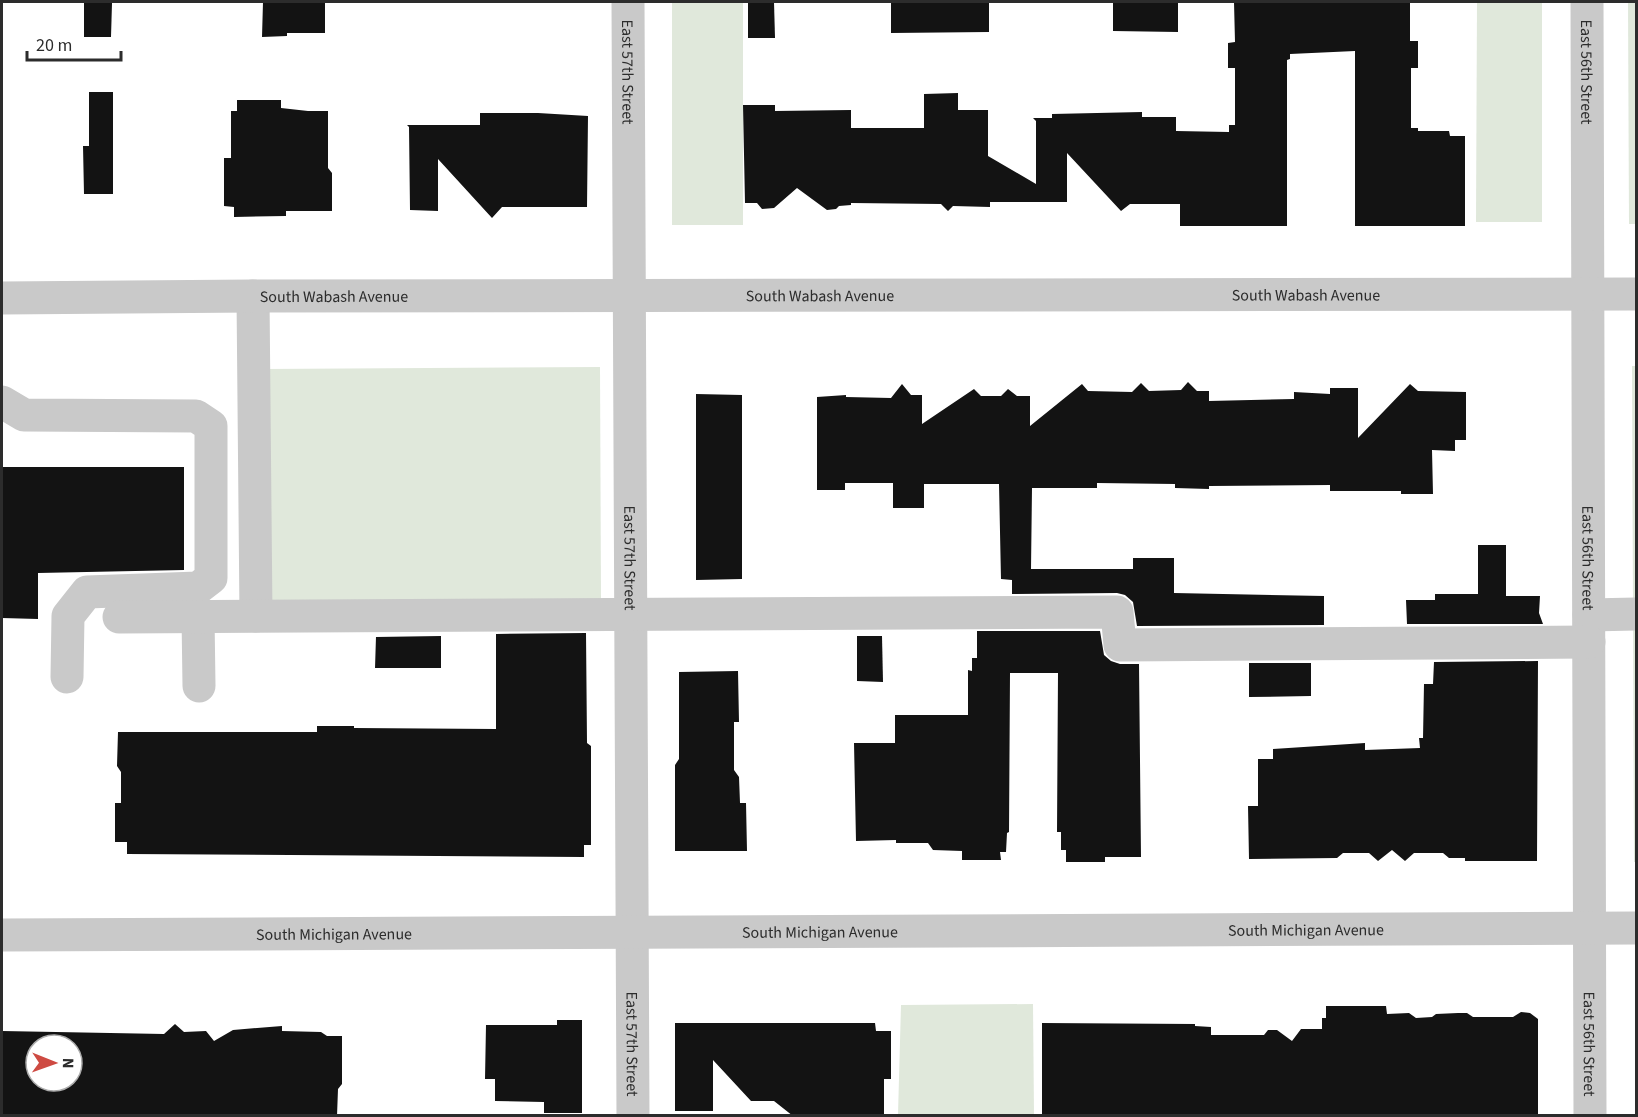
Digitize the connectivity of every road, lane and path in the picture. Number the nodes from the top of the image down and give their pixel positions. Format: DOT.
graph roads {
  1 [pos="628,2"];
  2 [pos="1587,2"];
  3 [pos="1588,294"];
  4 [pos="1636,294"];
  5 [pos="253,296"];
  6 [pos="629,297"];
  7 [pos="2,298"];
  8 [pos="2,402"];
  9 [pos="630,614"];
  10 [pos="1636,614"];
  11 [pos="198,616"];
  12 [pos="256,616"];
  13 [pos="119,617"];
  14 [pos="1589,628"];
  15 [pos="67,677"];
  16 [pos="199,686"];
  17 [pos="1590,928"];
  18 [pos="1636,928"];
  19 [pos="632,933"];
  20 [pos="2,935"];
  21 [pos="633,1116"];
  22 [pos="1590,1116"];
  1 -- 6 [label="street, East 57th Street"];
  2 -- 3 [label="street, East 56th Street"];
  3 -- 4 [label="street, South Wabash Avenue"];
  3 -- 6 [label="street, South Wabash Avenue"];
  3 -- 14 [label="street, East 56th Street"];
  5 -- 6 [label="street, South Wabash Avenue"];
  5 -- 7 [label="street, South Wabash Avenue"];
  5 -- 12 [label="street"];
  6 -- 9 [label="street, East 57th Street"];
  8 -- 15 [label="street"];
  9 -- 12 [label="street"];
  9 -- 14 [label="street"];
  9 -- 19 [label="street, East 57th Street"];
  10 -- 14 [label="street"];
  11 -- 12 [label="street"];
  11 -- 13 [label="street"];
  11 -- 16 [label="street"];
  14 -- 17 [label="street, East 56th Street"];
  17 -- 18 [label="street, South Michigan Avenue"];
  17 -- 19 [label="street, South Michigan Avenue"];
  17 -- 22 [label="street, East 56th Street"];
  19 -- 20 [label="street, South Michigan Avenue"];
  19 -- 21 [label="street, East 57th Street"];
}
